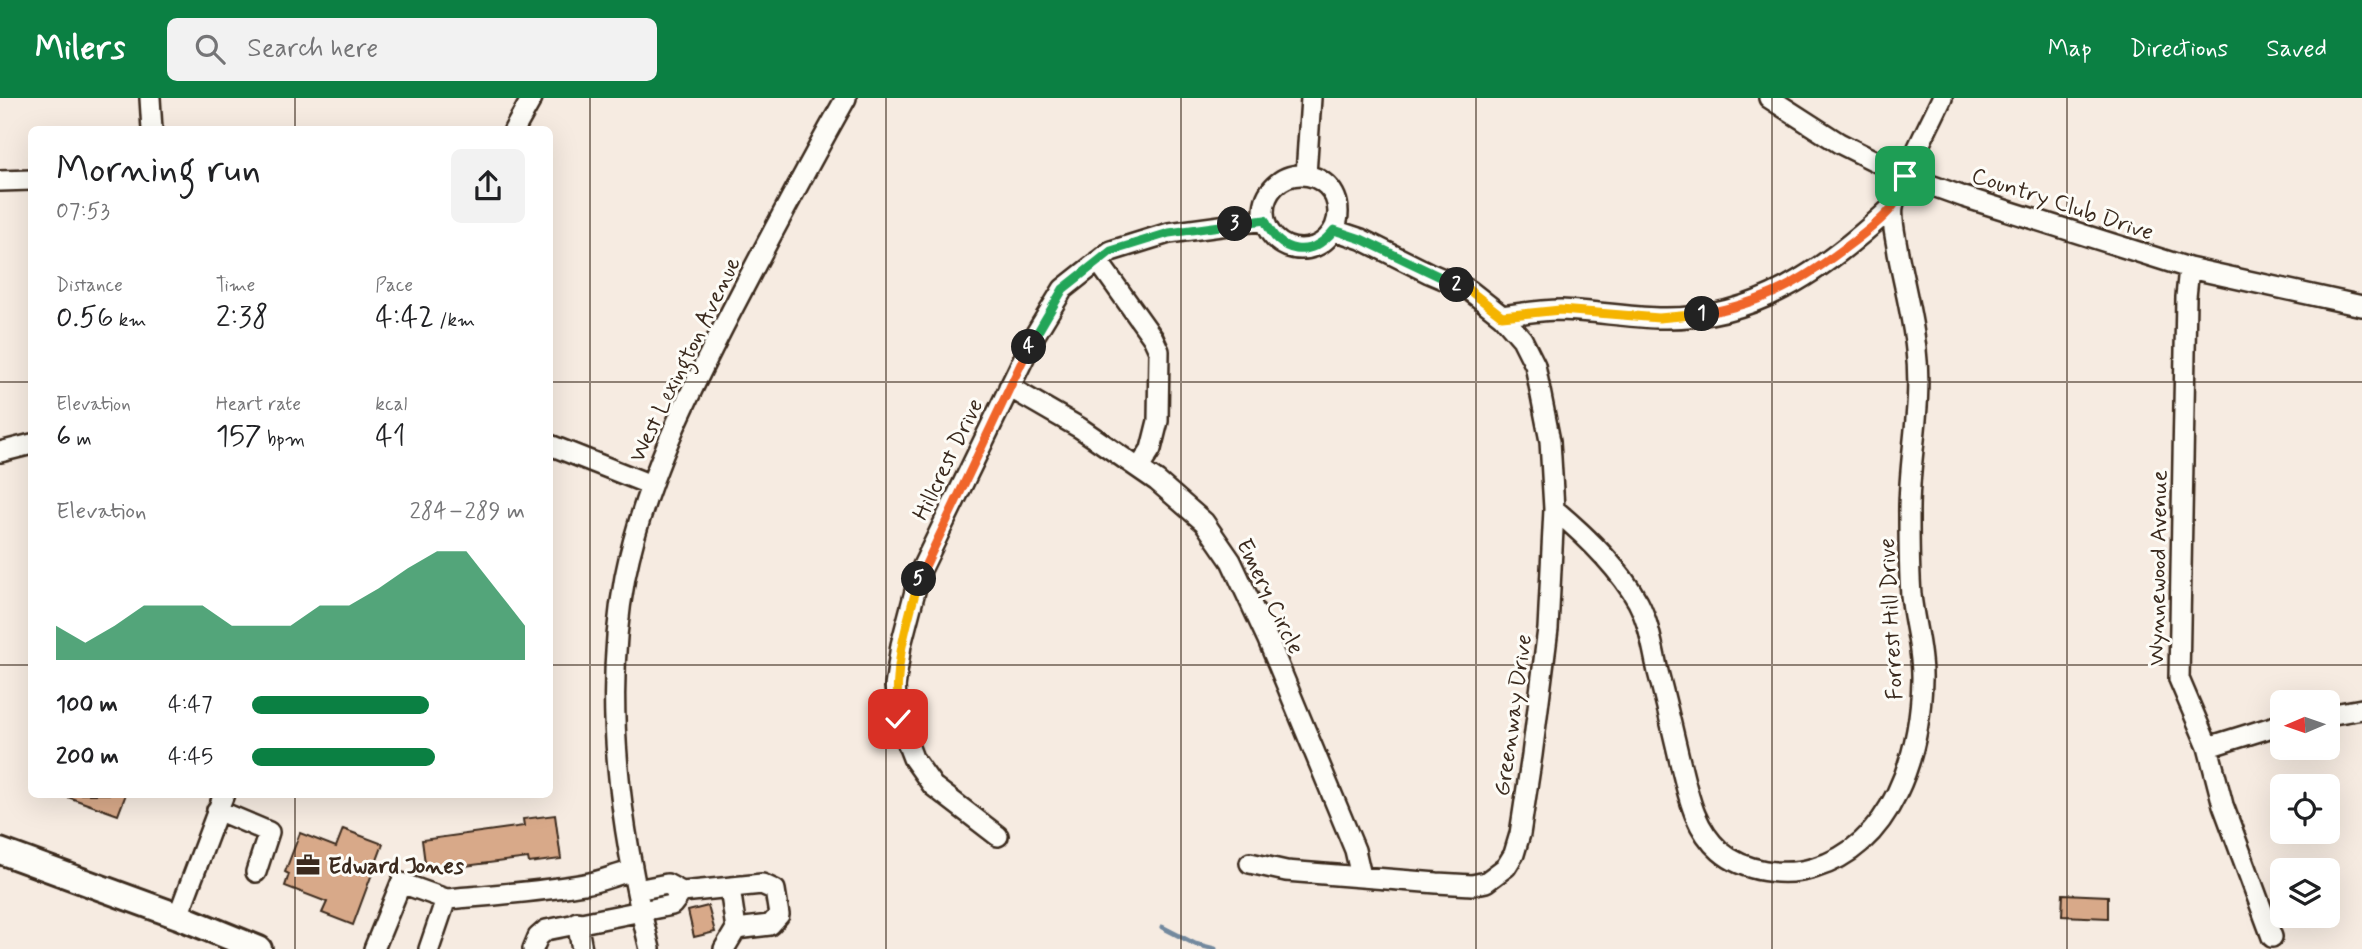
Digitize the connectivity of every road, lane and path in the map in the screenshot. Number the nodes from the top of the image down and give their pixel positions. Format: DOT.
graph roads {
  1 [pos="150,98"];
  2 [pos="532,98"];
  3 [pos="846,98"];
  4 [pos="1311,98"];
  5 [pos="1769,98"];
  6 [pos="1942,98"];
  7 [pos="152,126"];
  8 [pos="516,126"];
  9 [pos="1306,175"];
  10 [pos="1905,176"];
  11 [pos="28,180"];
  12 [pos="0,181"];
  13 [pos="1893,206"];
  14 [pos="1265,220"];
  15 [pos="1334,230"];
  16 [pos="1098,261"];
  17 [pos="2189,268"];
  18 [pos="2362,306"];
  19 [pos="1502,316"];
  20 [pos="1009,387"];
  21 [pos="28,445"];
  22 [pos="553,446"];
  23 [pos="0,452"];
  24 [pos="1139,468"];
  25 [pos="651,485"];
  26 [pos="1554,509"];
  27 [pos="2362,709"];
  28 [pos="2340,713"];
  29 [pos="2270,728"];
  30 [pos="2208,747"];
  31 [pos="220,802"];
  32 [pos="998,836"];
  33 [pos="0,851"];
  34 [pos="1250,863"];
  35 [pos="632,871"];
  36 [pos="256,873"];
  37 [pos="1361,876"];
  38 [pos="730,888"];
  39 [pos="637,890"];
  40 [pos="682,892"];
  41 [pos="446,899"];
  42 [pos="641,912"];
  43 [pos="178,916"];
  44 [pos="577,922"];
  45 [pos="736,929"];
  46 [pos="2272,937"];
  47 [pos="260,949"];
  48 [pos="374,949"];
  49 [pos="429,949"];
  50 [pos="533,949"];
  51 [pos="582,949"];
  52 [pos="650,949"];
  53 [pos="724,949"];
  1 -- 7 [label="street"];
  2 -- 8 [label="street"];
  3 -- 25 [label="street, West Lexington Avenue"];
  4 -- 9 [label="street"];
  5 -- 10 [label="street, Country Club Drive"];
  6 -- 10 [label="street, Forrest Hill Drive"];
  9 -- 14 [label="street"];
  9 -- 15 [label="street"];
  10 -- 13 [label="street, Forrest Hill Drive"];
  10 -- 17 [label="street, Country Club Drive"];
  11 -- 12 [label="street"];
  13 -- 19 [label="street"];
  13 -- 26 [label="street, Forrest Hill Drive"];
  14 -- 15 [label="street"];
  14 -- 16 [label="street, Hillcrest Drive"];
  15 -- 19 [label="street, Greenway Drive"];
  16 -- 20 [label="street, Hillcrest Drive"];
  16 -- 24 [label="street"];
  17 -- 18 [label="street, Country Club Drive"];
  17 -- 30 [label="street, Wynnewood Avenue"];
  19 -- 26 [label="street, Greenway Drive"];
  20 -- 24 [label="street, Emery Circle"];
  20 -- 32 [label="street, Hillcrest Drive"];
  21 -- 23 [label="street"];
  22 -- 25 [label="street"];
  24 -- 37 [label="street, Emery Circle"];
  25 -- 35 [label="street, West Lexington Avenue"];
  26 -- 37 [label="street, Greenway Drive"];
  27 -- 28 [label="street"];
  29 -- 30 [label="street"];
  30 -- 46 [label="street, Wynnewood Avenue"];
  31 -- 36 [label="street"];
  31 -- 43 [label="street"];
  33 -- 43 [label="main road"];
  34 -- 37 [label="street, Greenway Drive"];
  35 -- 39 [label="street, West Lexington Avenue"];
  35 -- 41 [label="street"];
  38 -- 40 [label="street"];
  38 -- 45 [label="street"];
  38 -- 45 [label="street"];
  39 -- 40 [label="street"];
  39 -- 42 [label="street, West Lexington Avenue"];
  40 -- 42 [label="street"];
  41 -- 48 [label="street"];
  41 -- 49 [label="street"];
  42 -- 44 [label="street"];
  42 -- 52 [label="street, West Lexington Avenue"];
  43 -- 47 [label="main road"];
  44 -- 50 [label="street"];
  44 -- 51 [label="street"];
  45 -- 53 [label="street"];
}
